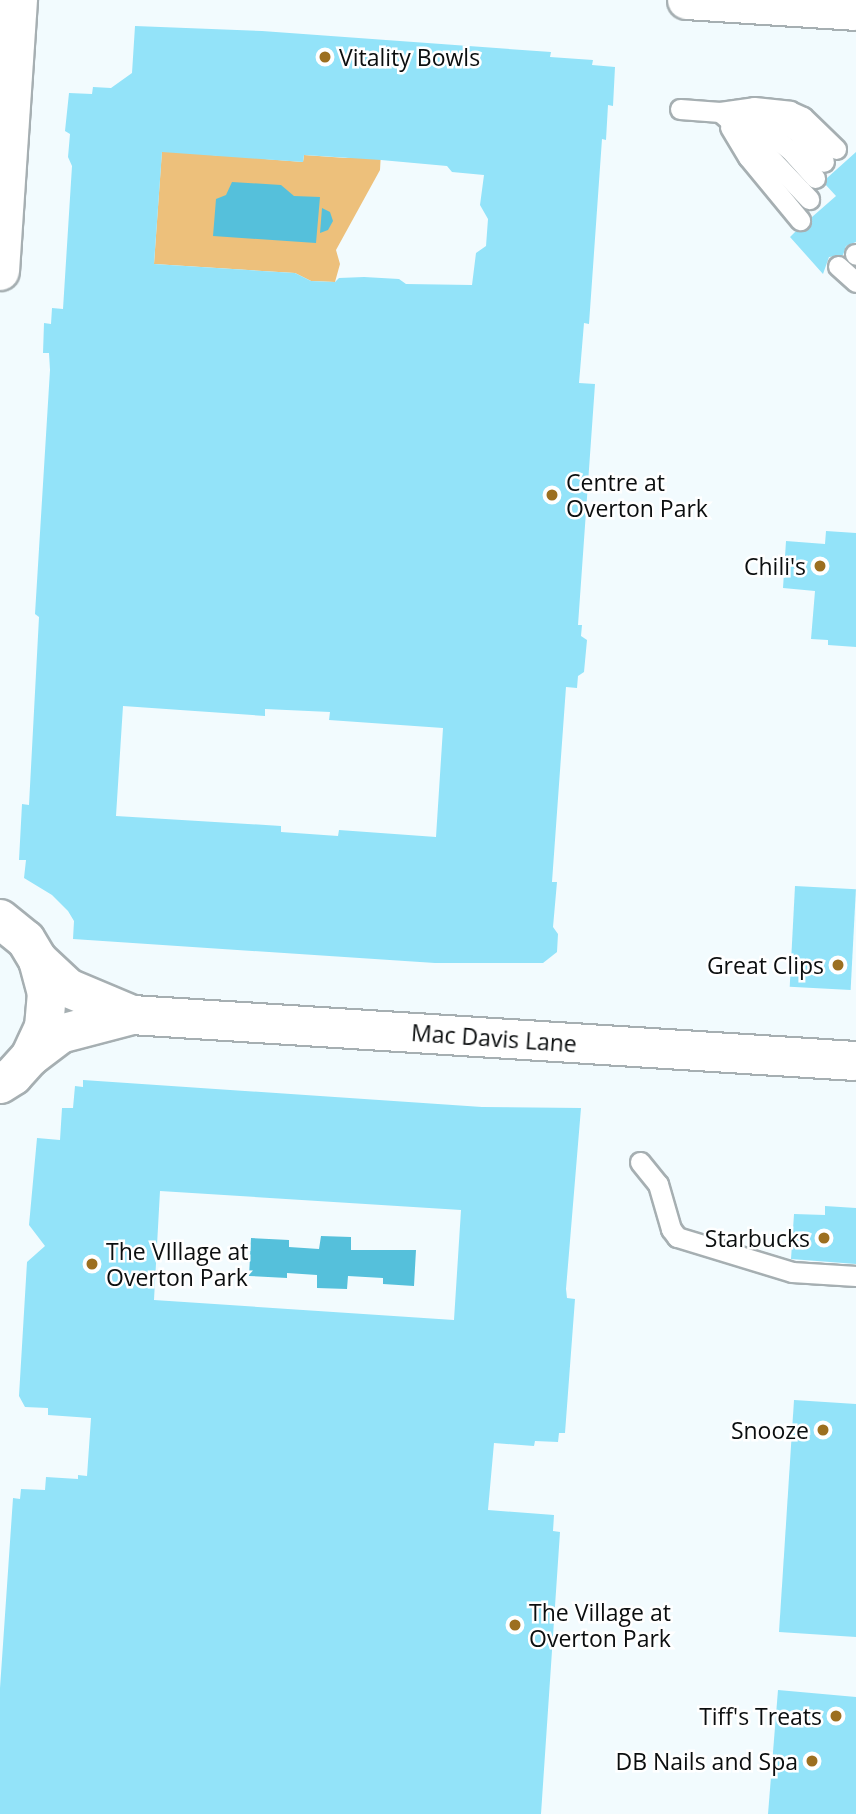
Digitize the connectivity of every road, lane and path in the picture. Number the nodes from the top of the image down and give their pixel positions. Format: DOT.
graph roads {
  1 [pos="18,0"];
  2 [pos="688,0"];
  3 [pos="856,11"];
  4 [pos="680,109"];
  5 [pos="720,111"];
  6 [pos="809,199"];
  7 [pos="800,220"];
  8 [pos="838,266"];
  9 [pos="0,271"];
  10 [pos="856,282"];
  11 [pos="0,919"];
  12 [pos="38,960"];
  13 [pos="132,1015"];
  14 [pos="30,1057"];
  15 [pos="856,1061"];
  16 [pos="0,1084"];
  17 [pos="640,1162"];
  18 [pos="856,1276"];
  1 -- 9 [label="street"];
  2 -- 3 [label="street"];
  4 -- 5 [label="lane"];
  5 -- 5 [label="lane"];
  5 -- 6 [label="lane"];
  5 -- 7 [label="lane"];
  8 -- 10 [label="lane"];
  11 -- 12 [label="street"];
  12 -- 13 [label="street"];
  12 -- 14 [label="street"];
  13 -- 14 [label="street"];
  13 -- 15 [label="street, Mac Davis Lane"];
  14 -- 16 [label="street"];
  17 -- 18 [label="lane"];
}
